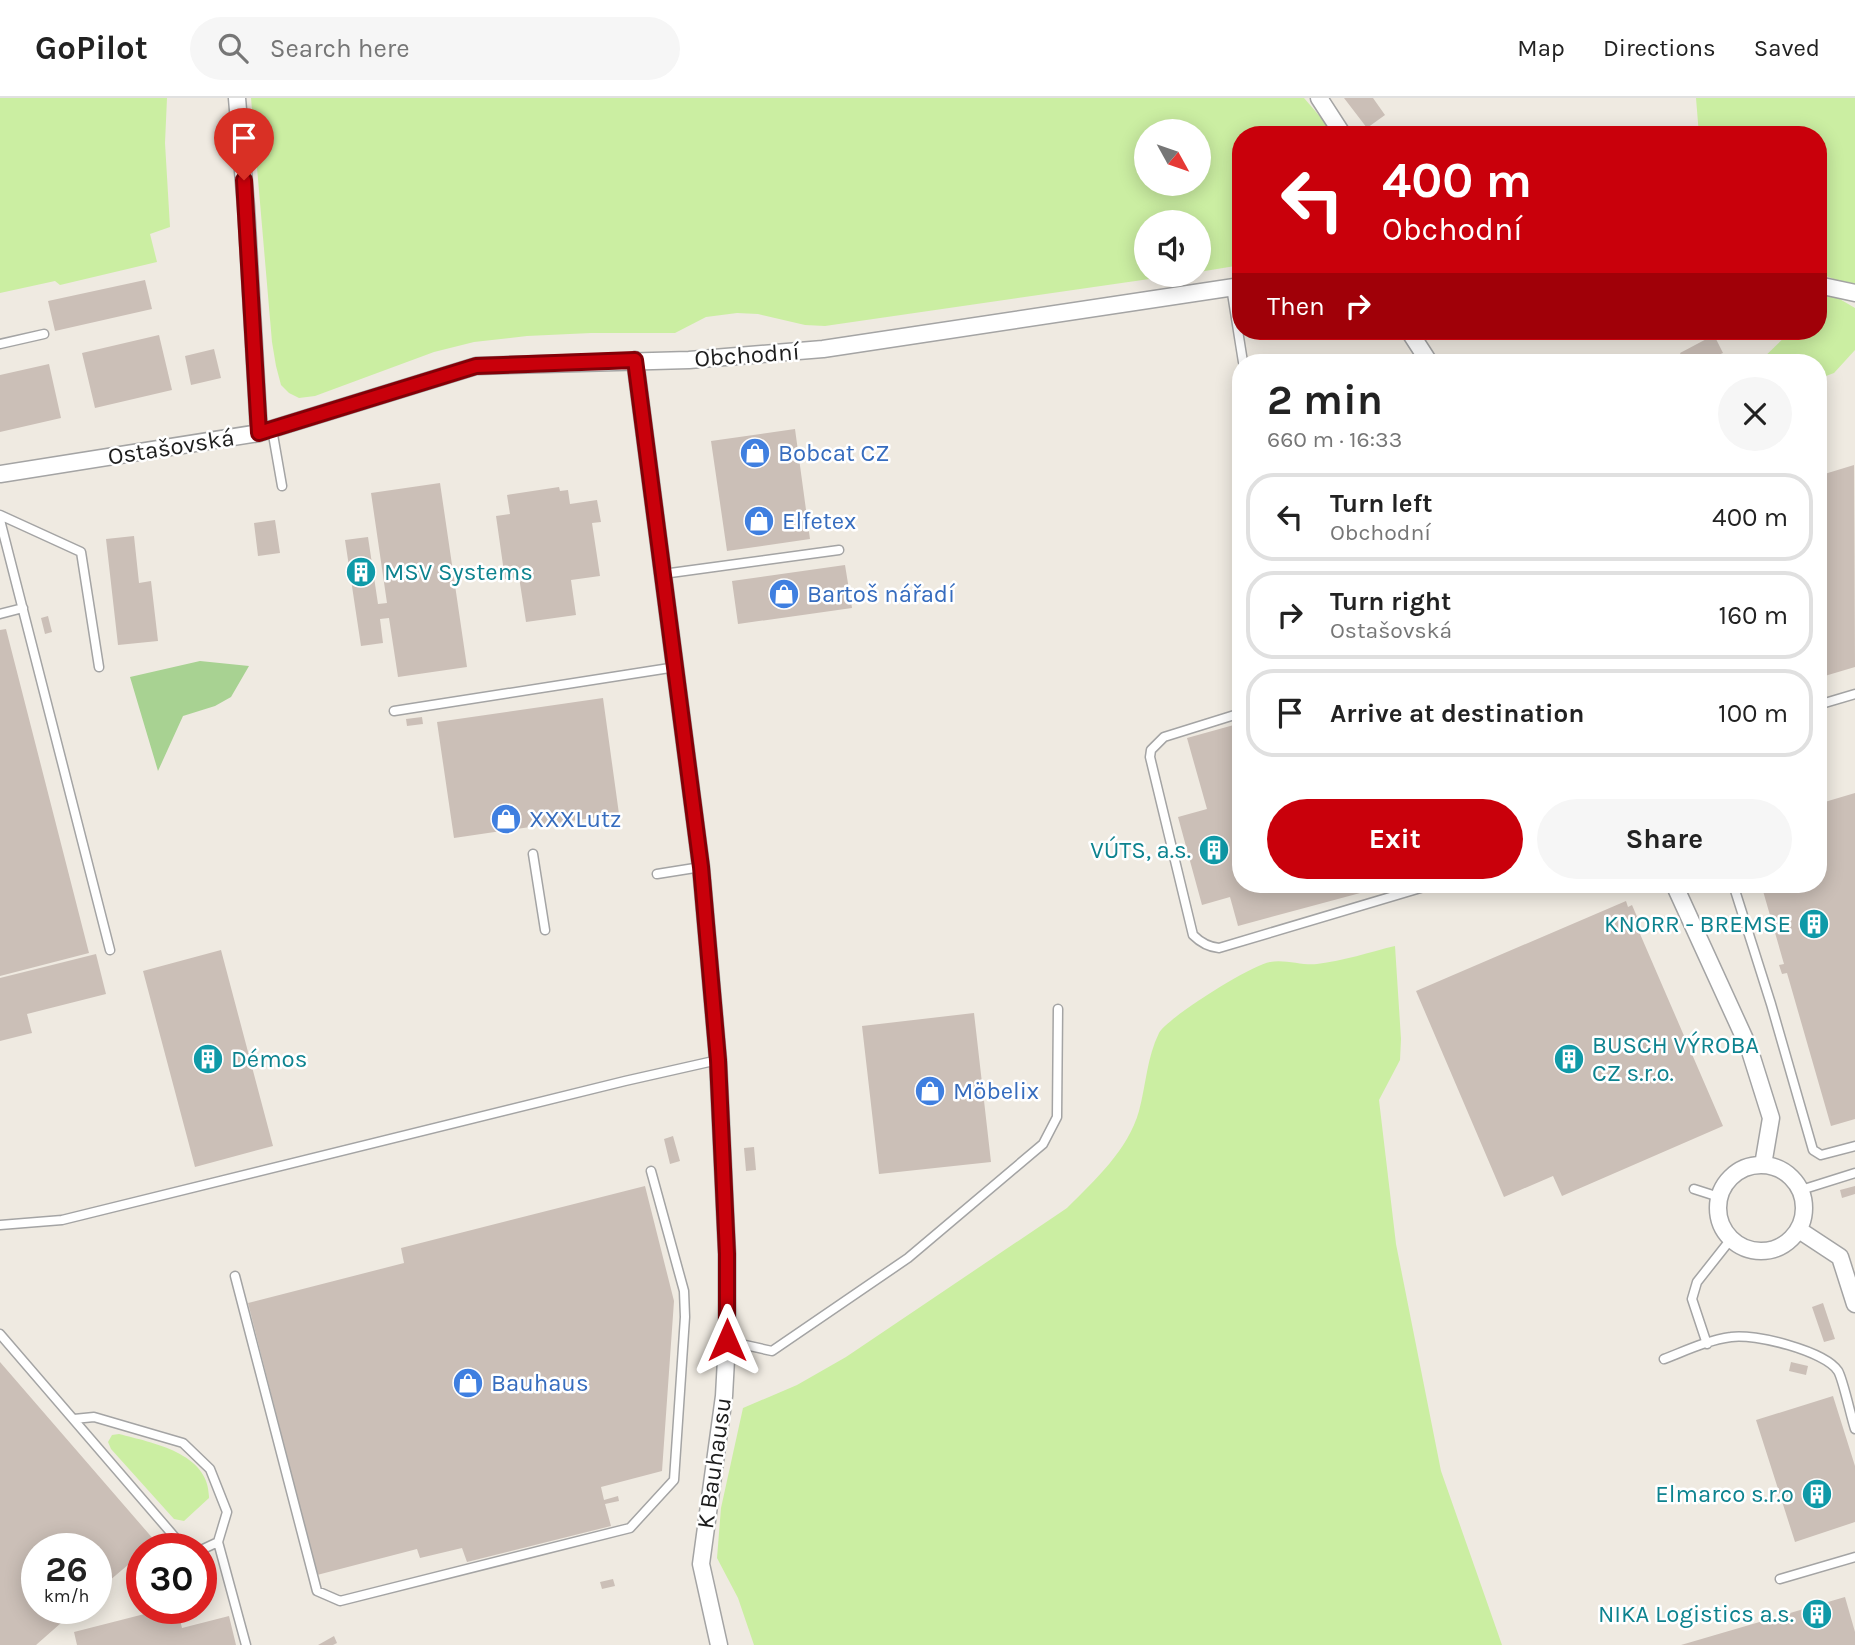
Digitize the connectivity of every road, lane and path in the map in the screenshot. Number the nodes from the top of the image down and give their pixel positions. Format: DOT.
graph roads {
  1 [pos="237,98"];
  2 [pos="1319,98"];
  3 [pos="1337,126"];
  4 [pos="1827,287"];
  5 [pos="1232,288"];
  6 [pos="1855,293"];
  7 [pos="44,334"];
  8 [pos="0,344"];
  9 [pos="635,360"];
  10 [pos="266,431"];
  11 [pos="0,474"];
  12 [pos="282,486"];
  13 [pos="0,517"];
  14 [pos="839,550"];
  15 [pos="663,574"];
  16 [pos="23,608"];
  17 [pos="0,614"];
  18 [pos="99,667"];
  19 [pos="676,667"];
  20 [pos="1855,694"];
  21 [pos="1827,702"];
  22 [pos="394,711"];
  23 [pos="1232,716"];
  24 [pos="533,854"];
  25 [pos="701,867"];
  26 [pos="657,874"];
  27 [pos="1404,893"];
  28 [pos="1678,893"];
  29 [pos="1735,893"];
  30 [pos="545,930"];
  31 [pos="110,950"];
  32 [pos="1058,1009"];
  33 [pos="718,1060"];
  34 [pos="1855,1146"];
  35 [pos="1763,1165"];
  36 [pos="651,1171"];
  37 [pos="1855,1173"];
  38 [pos="1694,1189"];
  39 [pos="1801,1190"];
  40 [pos="1719,1197"];
  41 [pos="0,1225"];
  42 [pos="1799,1230"];
  43 [pos="1731,1239"];
  44 [pos="235,1276"];
  45 [pos="1855,1304"];
  46 [pos="0,1334"];
  47 [pos="727,1340"];
  48 [pos="1707,1344"];
  49 [pos="1664,1359"];
  50 [pos="74,1419"];
  51 [pos="1855,1429"];
  52 [pos="171,1533"];
  53 [pos="218,1542"];
  54 [pos="1855,1557"];
  55 [pos="1780,1579"];
  56 [pos="246,1645"];
  57 [pos="719,1645"];
  1 -- 10 [label="street, Ostašovská"];
  2 -- 3 [label="street"];
  4 -- 6 [label="street"];
  5 -- 9 [label="street, Obchodní"];
  7 -- 8 [label="lane"];
  9 -- 10 [label="street, Obchodní"];
  9 -- 15 [label="street, K Bauhausu"];
  10 -- 11 [label="street, Ostašovská"];
  10 -- 12 [label="lane"];
  13 -- 16 [label="lane"];
  13 -- 18 [label="lane"];
  14 -- 15 [label="lane"];
  15 -- 19 [label="street, K Bauhausu"];
  16 -- 17 [label="lane"];
  16 -- 31 [label="lane"];
  19 -- 22 [label="lane"];
  19 -- 25 [label="street, K Bauhausu"];
  20 -- 21 [label="lane"];
  23 -- 27 [label="lane"];
  24 -- 30 [label="lane"];
  25 -- 26 [label="lane"];
  25 -- 33 [label="street, K Bauhausu"];
  28 -- 35 [label="street"];
  29 -- 34 [label="lane"];
  32 -- 47 [label="lane"];
  33 -- 41 [label="lane"];
  33 -- 47 [label="street, K Bauhausu"];
  35 -- 39 [label="street"];
  35 -- 40 [label="street"];
  36 -- 44 [label="lane"];
  37 -- 39 [label="lane"];
  38 -- 40 [label="lane"];
  39 -- 42 [label="street"];
  40 -- 43 [label="street"];
  42 -- 43 [label="street"];
  42 -- 45 [label="street"];
  43 -- 48 [label="lane"];
  46 -- 50 [label="lane"];
  47 -- 57 [label="street, K Bauhausu"];
  48 -- 49 [label="lane"];
  48 -- 51 [label="lane"];
  50 -- 52 [label="lane"];
  50 -- 53 [label="lane"];
  53 -- 56 [label="lane"];
  54 -- 55 [label="lane"];
}
